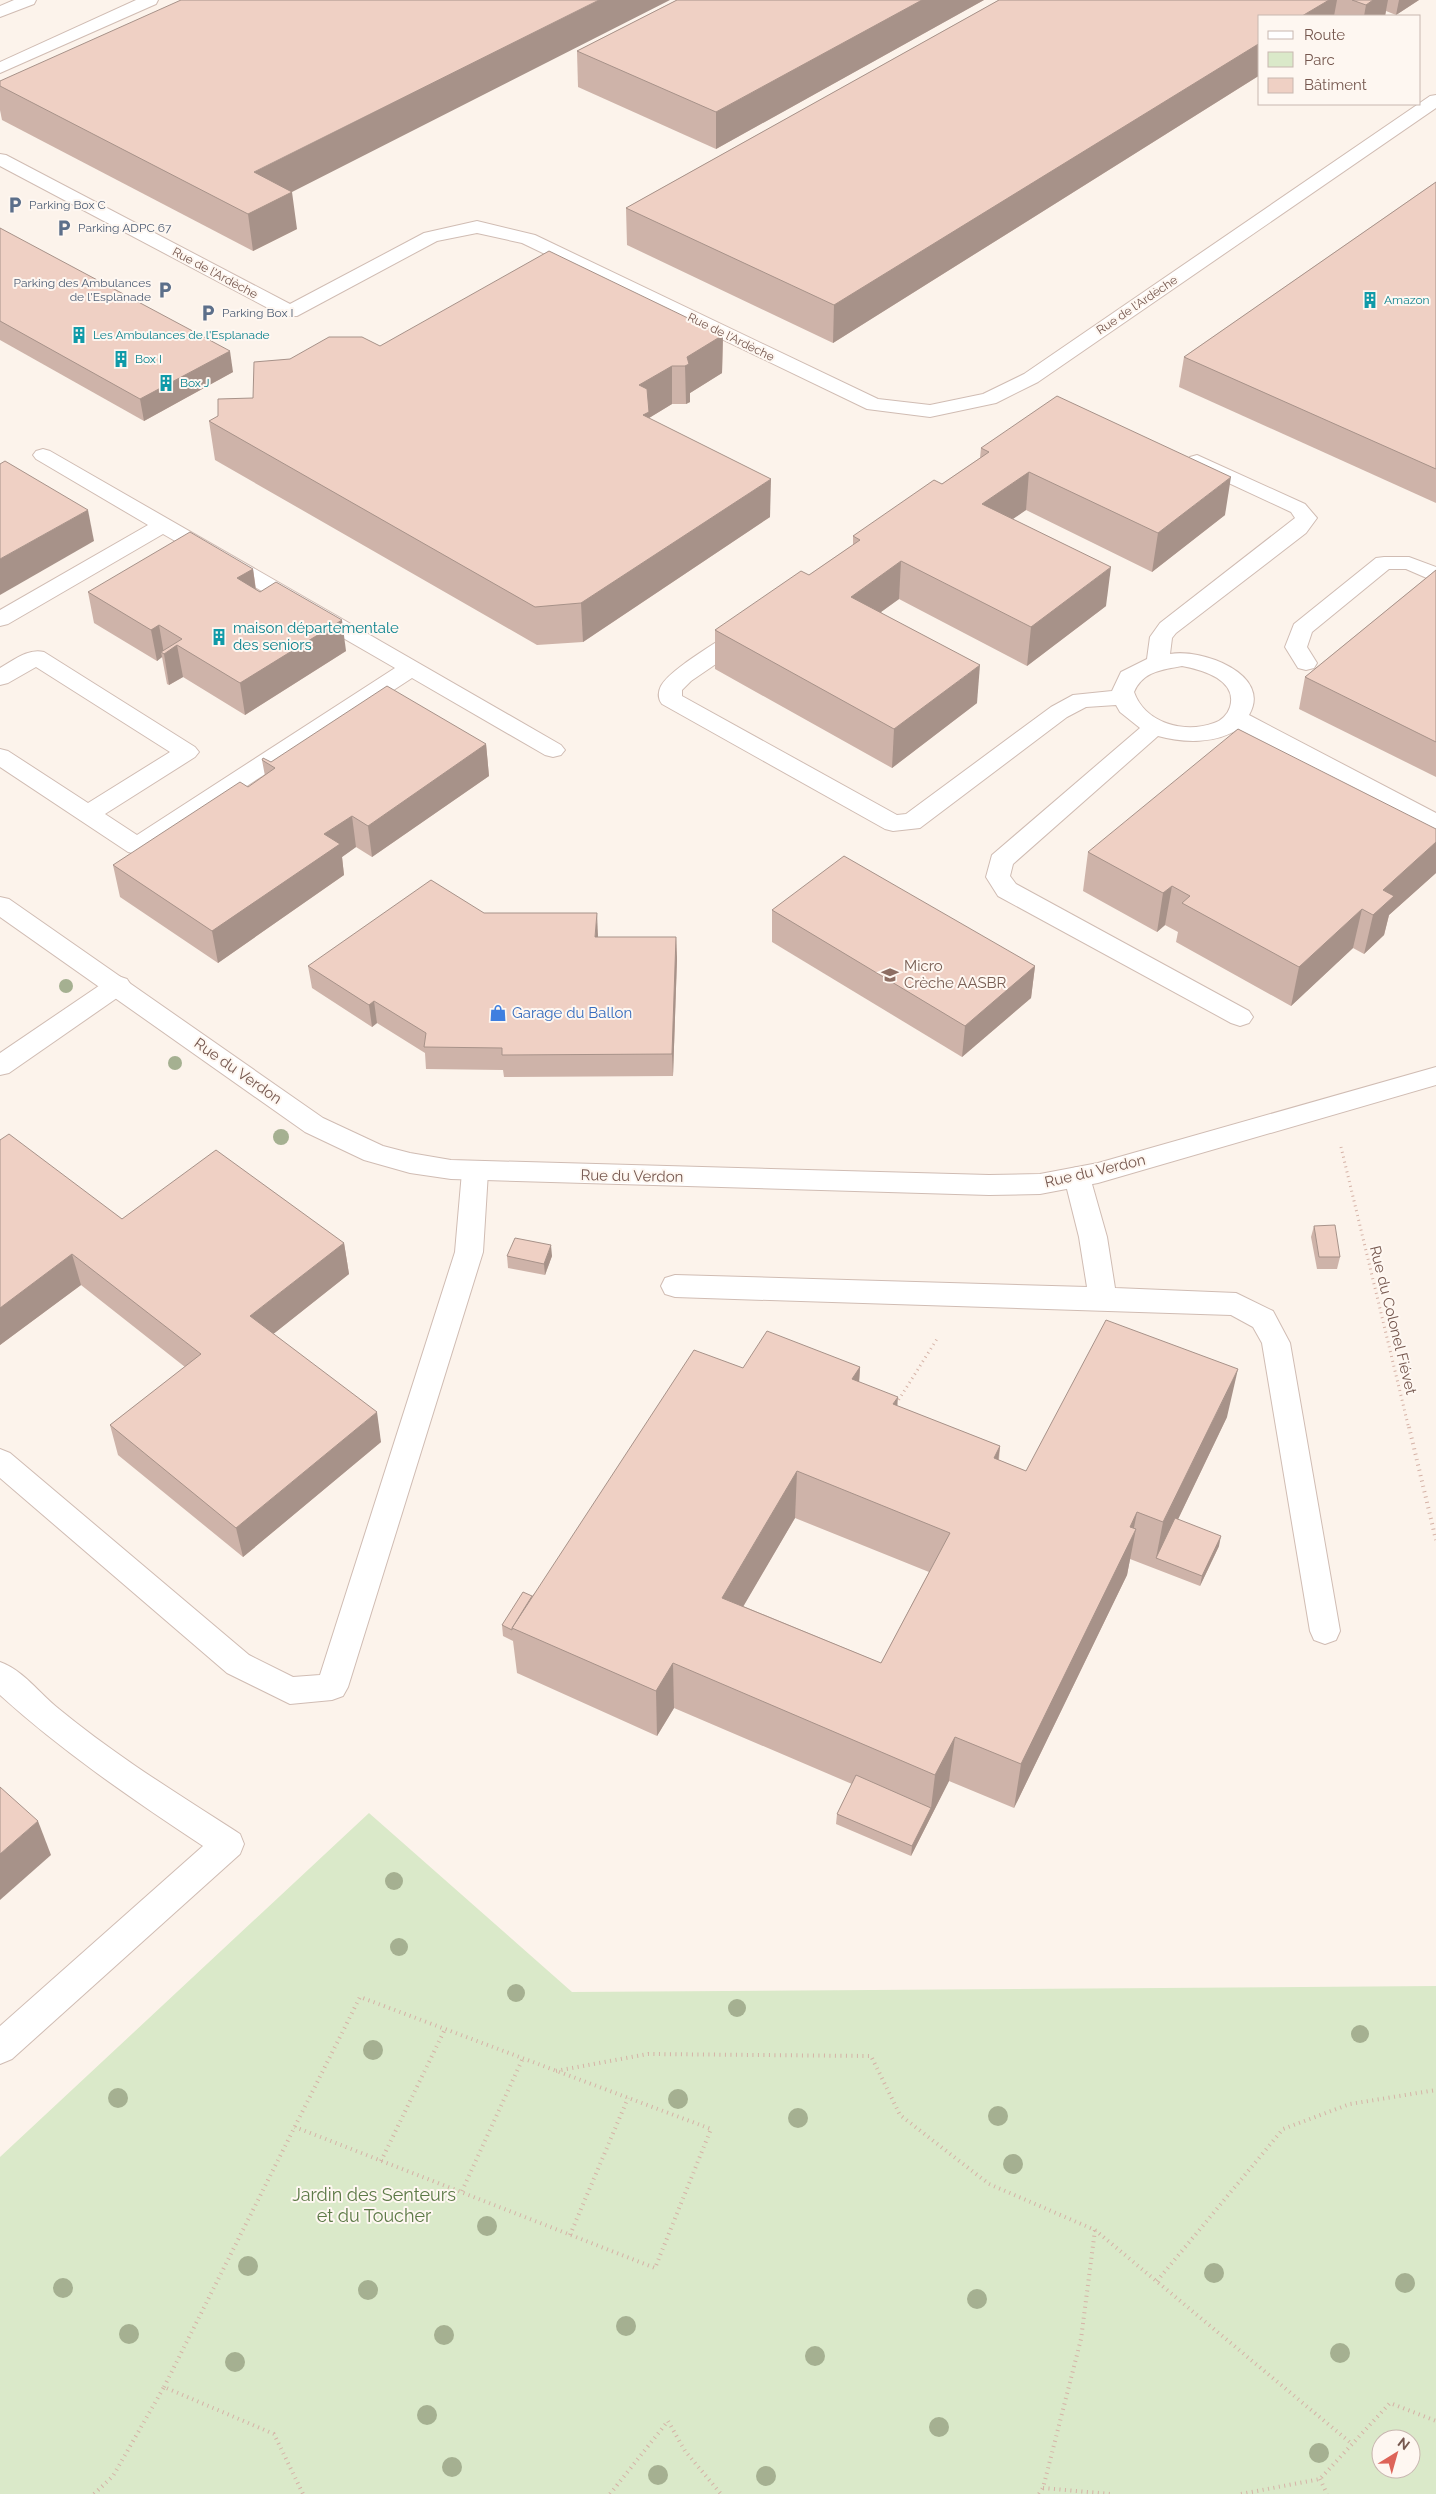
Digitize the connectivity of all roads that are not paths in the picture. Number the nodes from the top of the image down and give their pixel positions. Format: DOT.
graph roads {
  1 [pos="150,0"];
  2 [pos="0,68"];
  3 [pos="1436,100"];
  4 [pos="0,159"];
  5 [pos="43,454"];
  6 [pos="1182,454"];
  7 [pos="163,524"];
  8 [pos="1436,575"];
  9 [pos="0,619"];
  10 [pos="764,620"];
  11 [pos="1158,661"];
  12 [pos="1306,663"];
  13 [pos="411,668"];
  14 [pos="0,678"];
  15 [pos="1122,697"];
  16 [pos="1236,718"];
  17 [pos="1154,728"];
  18 [pos="553,750"];
  19 [pos="3,761"];
  20 [pos="88,814"];
  21 [pos="1436,823"];
  22 [pos="0,905"];
  23 [pos="118,985"];
  24 [pos="1240,1017"];
  25 [pos="0,1066"];
  26 [pos="1436,1076"];
  27 [pos="475,1172"];
  28 [pos="1077,1177"];
  29 [pos="675,1286"];
  30 [pos="1103,1298"];
  31 [pos="0,1461"];
  32 [pos="1325,1631"];
  33 [pos="0,1675"];
  34 [pos="0,2048"];
  1 -- 2 [label="street"];
  3 -- 4 [label="street, Rue de l'Ardèche"];
  5 -- 7 [label="street"];
  6 -- 11 [label="street"];
  7 -- 9 [label="street"];
  7 -- 13 [label="street"];
  8 -- 12 [label="street"];
  10 -- 15 [label="street"];
  11 -- 15 [label="street"];
  11 -- 16 [label="street"];
  13 -- 18 [label="street"];
  13 -- 20 [label="street"];
  14 -- 20 [label="street"];
  15 -- 17 [label="street"];
  16 -- 17 [label="street"];
  16 -- 21 [label="street"];
  17 -- 24 [label="street"];
  19 -- 20 [label="street"];
  22 -- 23 [label="street, Rue du Verdon"];
  23 -- 25 [label="street"];
  23 -- 27 [label="street, Rue du Verdon"];
  26 -- 28 [label="street, Rue du Verdon"];
  27 -- 28 [label="street, Rue du Verdon"];
  27 -- 31 [label="street"];
  28 -- 30 [label="street"];
  29 -- 30 [label="street"];
  30 -- 32 [label="street"];
  33 -- 34 [label="street"];
}
